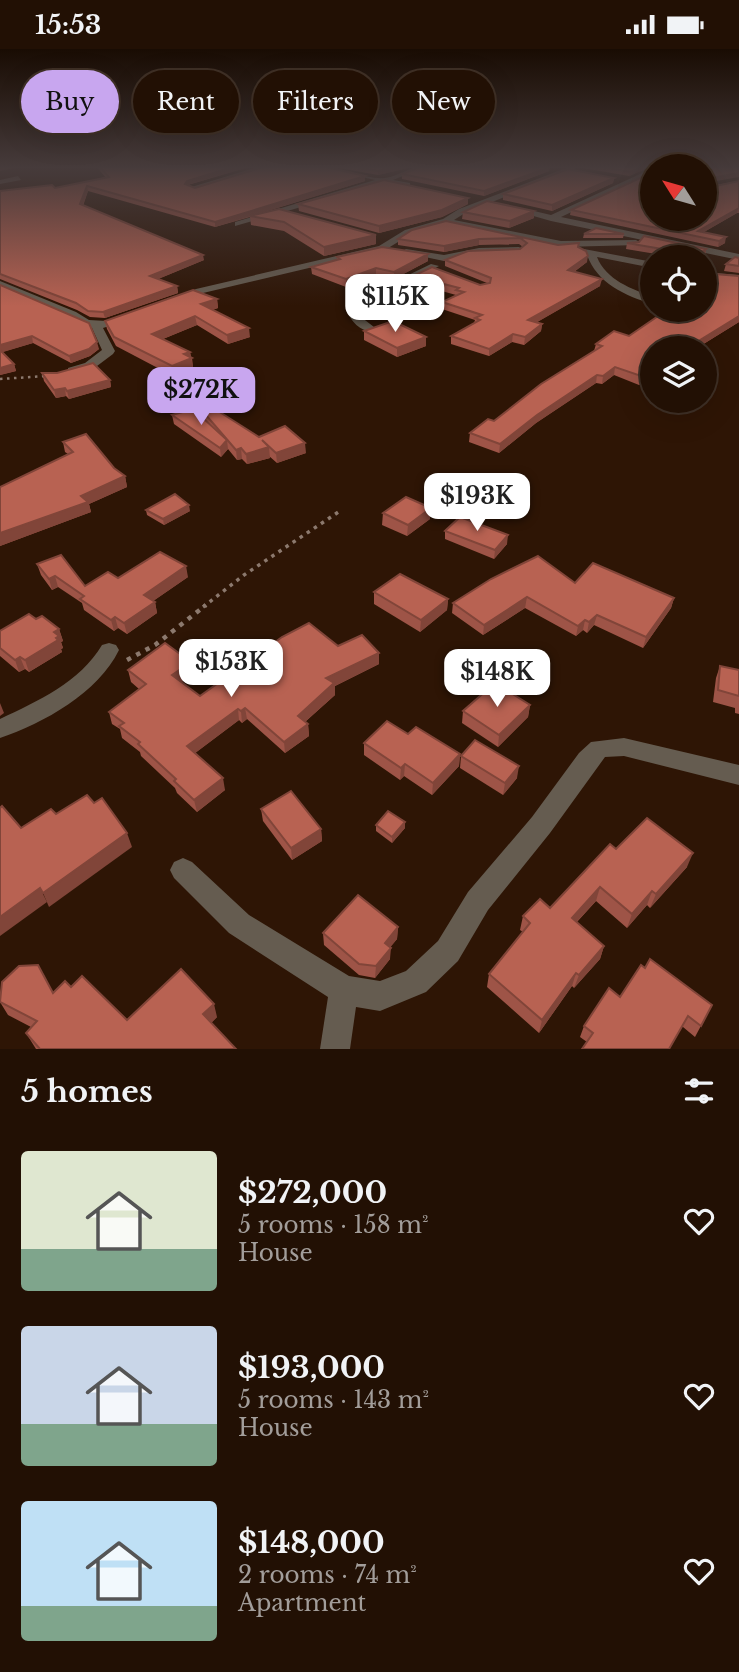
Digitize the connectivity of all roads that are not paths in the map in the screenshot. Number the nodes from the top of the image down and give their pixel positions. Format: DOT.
graph roads {
  1 [pos="273,213"];
  2 [pos="284,213"];
  3 [pos="463,213"];
  4 [pos="527,213"];
  5 [pos="563,213"];
  6 [pos="298,217"];
  7 [pos="552,218"];
  8 [pos="446,221"];
  9 [pos="238,224"];
  10 [pos="475,226"];
  11 [pos="381,244"];
  12 [pos="561,244"];
  13 [pos="676,244"];
  14 [pos="519,250"];
  15 [pos="591,254"];
  16 [pos="739,257"];
  17 [pos="444,258"];
  18 [pos="640,263"];
  19 [pos="717,276"];
  20 [pos="739,278"];
  21 [pos="0,284"];
  22 [pos="18,292"];
  23 [pos="640,296"];
  24 [pos="0,297"];
  25 [pos="166,303"];
  26 [pos="138,314"];
  27 [pos="98,326"];
  28 [pos="370,330"];
  29 [pos="58,374"];
  30 [pos="117,655"];
  31 [pos="0,729"];
  32 [pos="739,775"];
  33 [pos="183,870"];
  34 [pos="344,990"];
  35 [pos="335,1049"];
  1 -- 9 [label="street"];
  2 -- 6 [label="street"];
  3 -- 8 [label="street"];
  4 -- 7 [label="street"];
  5 -- 7 [label="street"];
  7 -- 10 [label="street"];
  7 -- 13 [label="street"];
  8 -- 10 [label="street"];
  8 -- 11 [label="street"];
  10 -- 12 [label="street"];
  11 -- 17 [label="street"];
  11 -- 25 [label="street"];
  12 -- 13 [label="street"];
  12 -- 15 [label="street"];
  13 -- 16 [label="street"];
  14 -- 17 [label="street"];
  15 -- 18 [label="street"];
  15 -- 23 [label="street"];
  17 -- 28 [label="street"];
  19 -- 20 [label="street"];
  21 -- 22 [label="street"];
  22 -- 24 [label="street"];
  22 -- 27 [label="street"];
  26 -- 27 [label="street"];
  27 -- 29 [label="street"];
  30 -- 31 [label="street"];
  32 -- 34 [label="street"];
  33 -- 34 [label="street"];
  34 -- 35 [label="street"];
}
